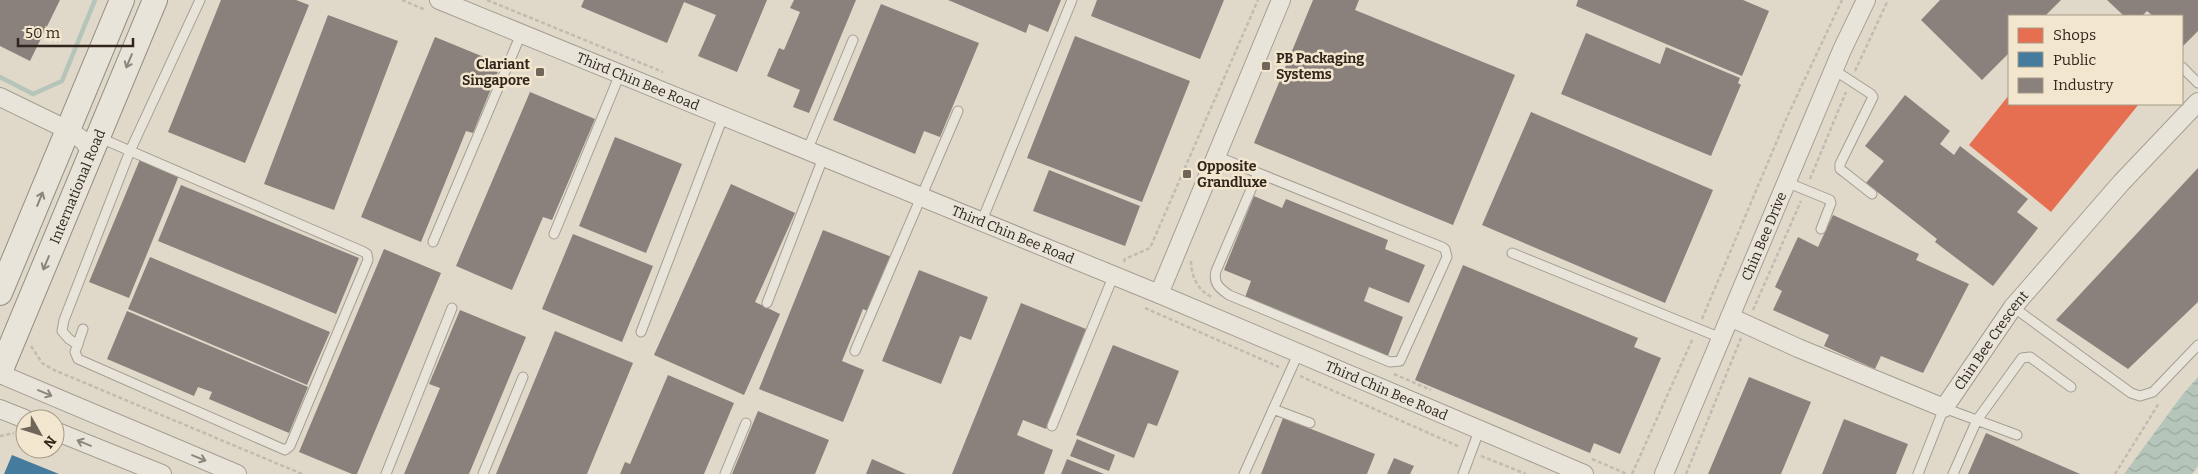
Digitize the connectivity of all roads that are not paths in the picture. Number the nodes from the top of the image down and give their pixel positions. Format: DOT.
graph roads {
  1 [pos="122,0"];
  2 [pos="155,0"];
  3 [pos="200,0"];
  4 [pos="439,0"];
  5 [pos="1072,0"];
  6 [pos="1281,0"];
  7 [pos="1866,0"];
  8 [pos="521,34"];
  9 [pos="853,40"];
  10 [pos="2183,68"];
  11 [pos="1834,70"];
  12 [pos="620,74"];
  13 [pos="2198,83"];
  14 [pos="0,97"];
  15 [pos="2198,102"];
  16 [pos="958,111"];
  17 [pos="724,116"];
  18 [pos="68,130"];
  19 [pos="95,145"];
  20 [pos="130,151"];
  21 [pos="815,154"];
  22 [pos="1216,156"];
  23 [pos="1258,172"];
  24 [pos="1786,182"];
  25 [pos="1872,194"];
  26 [pos="921,198"];
  27 [pos="981,223"];
  28 [pos="1822,229"];
  29 [pos="554,234"];
  30 [pos="432,242"];
  31 [pos="1512,252"];
  32 [pos="1117,273"];
  33 [pos="0,293"];
  34 [pos="1159,294"];
  35 [pos="767,303"];
  36 [pos="2013,307"];
  37 [pos="452,308"];
  38 [pos="1730,317"];
  39 [pos="83,329"];
  40 [pos="641,332"];
  41 [pos="1721,338"];
  42 [pos="78,345"];
  43 [pos="2198,345"];
  44 [pos="855,351"];
  45 [pos="1298,354"];
  46 [pos="0,373"];
  47 [pos="523,377"];
  48 [pos="2071,387"];
  49 [pos="1944,408"];
  50 [pos="0,409"];
  51 [pos="1273,409"];
  52 [pos="1977,420"];
  53 [pos="15,421"];
  54 [pos="746,423"];
  55 [pos="1310,423"];
  56 [pos="1052,426"];
  57 [pos="1479,431"];
  58 [pos="65,435"];
  59 [pos="2017,435"];
  60 [pos="162,474"];
  61 [pos="237,474"];
  62 [pos="386,474"];
  63 [pos="483,474"];
  64 [pos="726,474"];
  65 [pos="1244,474"];
  66 [pos="1463,474"];
  67 [pos="1584,474"];
  68 [pos="1664,474"];
  69 [pos="1918,474"];
  70 [pos="1953,474"];
  1 -- 18 [label="main road, International Road"];
  2 -- 19 [label="main road, International Road, one-way"];
  3 -- 20 [label="lane"];
  4 -- 8 [label="street, Third Chin Bee Road"];
  5 -- 27 [label="lane"];
  6 -- 22 [label="street"];
  7 -- 11 [label="street, Chin Bee Drive"];
  8 -- 12 [label="street, Third Chin Bee Road"];
  8 -- 30 [label="lane"];
  9 -- 21 [label="lane"];
  10 -- 13 [label="lane"];
  11 -- 24 [label="street, Chin Bee Drive"];
  11 -- 25 [label="lane"];
  12 -- 17 [label="street, Third Chin Bee Road"];
  12 -- 29 [label="lane"];
  14 -- 18 [label="street"];
  15 -- 36 [label="street, Chin Bee Crescent"];
  16 -- 26 [label="lane"];
  17 -- 21 [label="street, Third Chin Bee Road"];
  17 -- 40 [label="lane"];
  18 -- 19 [label="street"];
  33 -- 18 [label="main road, International Road, one-way"];
  19 -- 20 [label="lane"];
  19 -- 46 [label="main road, International Road, one-way"];
  20 -- 42 [label="lane"];
  20 -- 42 [label="lane"];
  21 -- 26 [label="street, Third Chin Bee Road"];
  21 -- 35 [label="lane"];
  22 -- 23 [label="lane"];
  22 -- 34 [label="street"];
  23 -- 23 [label="lane"];
  24 -- 28 [label="lane"];
  24 -- 38 [label="street, Chin Bee Drive"];
  26 -- 27 [label="street, Third Chin Bee Road"];
  26 -- 44 [label="lane"];
  27 -- 32 [label="street, Third Chin Bee Road"];
  31 -- 41 [label="lane"];
  32 -- 34 [label="street, Third Chin Bee Road"];
  32 -- 56 [label="lane"];
  34 -- 45 [label="street, Third Chin Bee Road"];
  36 -- 43 [label="lane"];
  36 -- 49 [label="street, Chin Bee Crescent"];
  37 -- 62 [label="lane"];
  38 -- 41 [label="street, Chin Bee Drive"];
  38 -- 49 [label="street"];
  39 -- 42 [label="lane"];
  41 -- 68 [label="street, Chin Bee Drive"];
  45 -- 51 [label="lane"];
  45 -- 57 [label="street, Third Chin Bee Road"];
  46 -- 61 [label="street, one-way"];
  47 -- 63 [label="lane"];
  48 -- 52 [label="lane"];
  49 -- 52 [label="lane"];
  49 -- 69 [label="lane"];
  50 -- 53 [label="street"];
  51 -- 55 [label="lane"];
  51 -- 65 [label="lane"];
  52 -- 59 [label="lane"];
  52 -- 70 [label="lane"];
  54 -- 64 [label="lane"];
  57 -- 66 [label="lane"];
  57 -- 67 [label="street, Third Chin Bee Road"];
  60 -- 58 [label="street, one-way"];
}
